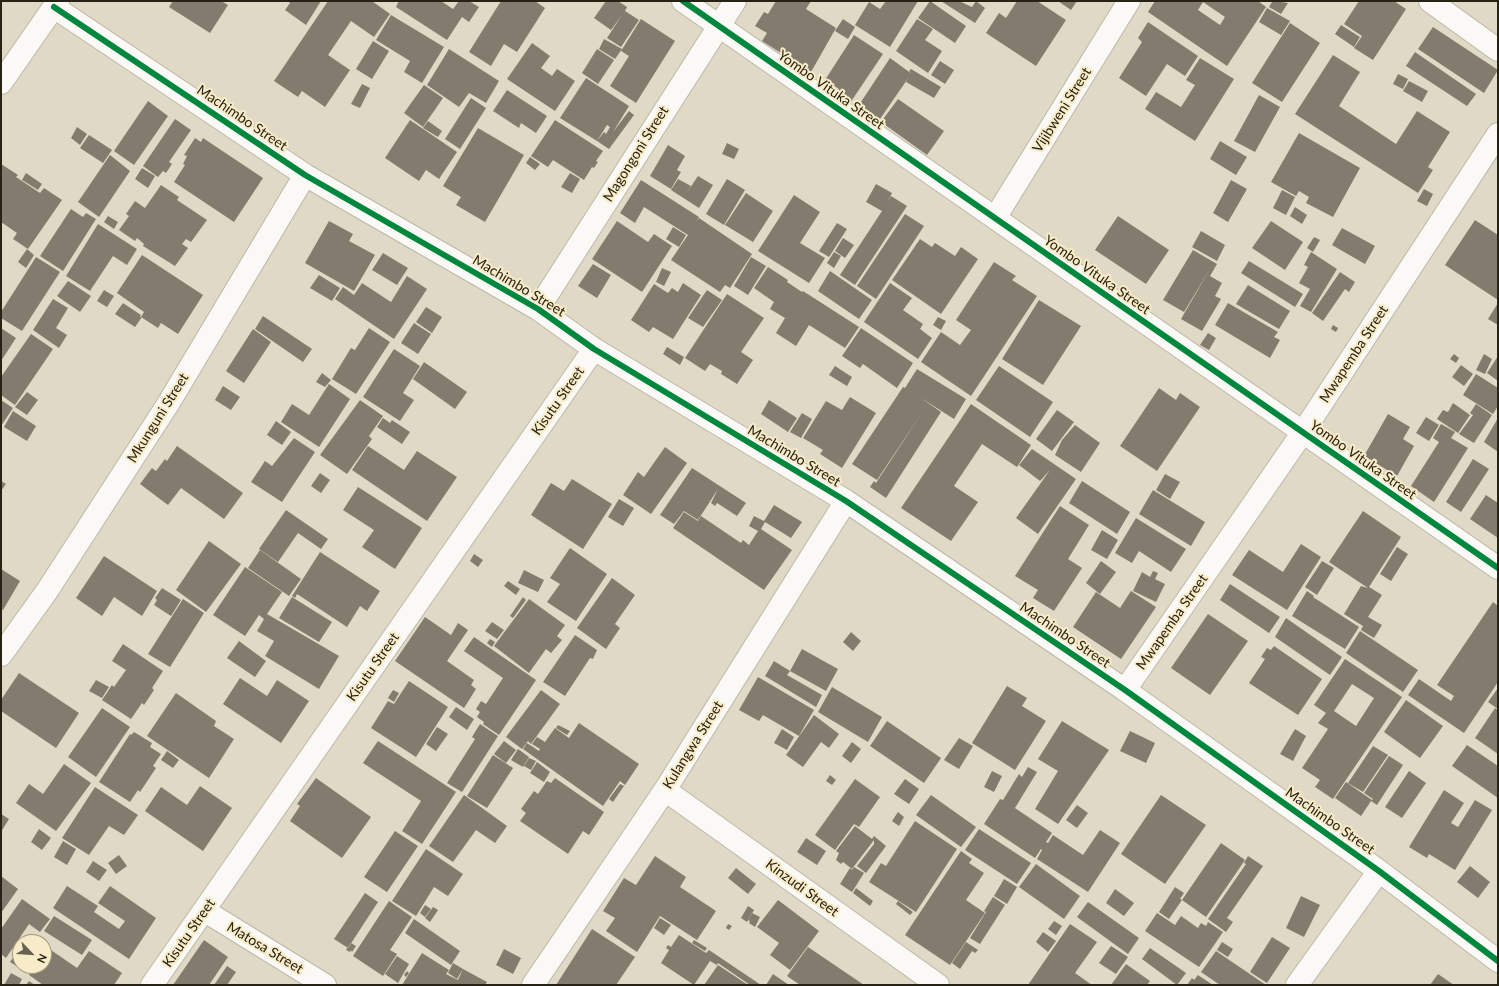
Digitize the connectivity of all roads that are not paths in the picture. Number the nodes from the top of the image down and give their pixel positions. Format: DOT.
graph roads {
  1 [pos="683,1"];
  2 [pos="735,1"];
  3 [pos="1129,1"];
  4 [pos="1430,1"];
  5 [pos="56,4"];
  6 [pos="718,25"];
  7 [pos="1498,50"];
  8 [pos="1,83"];
  9 [pos="1498,134"];
  10 [pos="305,174"];
  11 [pos="995,218"];
  12 [pos="538,309"];
  13 [pos="594,349"];
  14 [pos="1303,432"];
  15 [pos="846,501"];
  16 [pos="1498,568"];
  17 [pos="1,655"];
  18 [pos="1125,690"];
  19 [pos="665,790"];
  20 [pos="1379,871"];
  21 [pos="205,911"];
  22 [pos="1498,961"];
  23 [pos="935,984"];
  24 [pos="152,985"];
  25 [pos="326,985"];
  26 [pos="533,985"];
  27 [pos="1297,985"];
  1 -- 6 [label="street, Yombo Vituka Street"];
  2 -- 6 [label="street, Magongoni Street"];
  3 -- 11 [label="street, Vijibweni Street"];
  4 -- 7 [label="street"];
  5 -- 8 [label="street"];
  5 -- 10 [label="street, Machimbo Street"];
  6 -- 11 [label="street, Yombo Vituka Street"];
  6 -- 12 [label="street, Magongoni Street"];
  9 -- 14 [label="street, Mwapemba Street"];
  10 -- 12 [label="street, Machimbo Street"];
  10 -- 17 [label="street, Mkunguni Street"];
  11 -- 14 [label="street, Yombo Vituka Street"];
  12 -- 13 [label="street, Machimbo Street"];
  13 -- 15 [label="street, Machimbo Street"];
  13 -- 21 [label="street, Kisutu Street"];
  14 -- 16 [label="street, Yombo Vituka Street"];
  14 -- 18 [label="street, Mwapemba Street"];
  15 -- 18 [label="street, Machimbo Street"];
  15 -- 19 [label="street, Kulangwa Street"];
  18 -- 20 [label="street, Machimbo Street"];
  19 -- 23 [label="street, Kinzudi Street"];
  19 -- 26 [label="street, Kulangwa Street"];
  20 -- 22 [label="street, Machimbo Street"];
  20 -- 27 [label="street"];
  21 -- 24 [label="street, Kisutu Street"];
  21 -- 25 [label="street, Matosa Street"];
}
